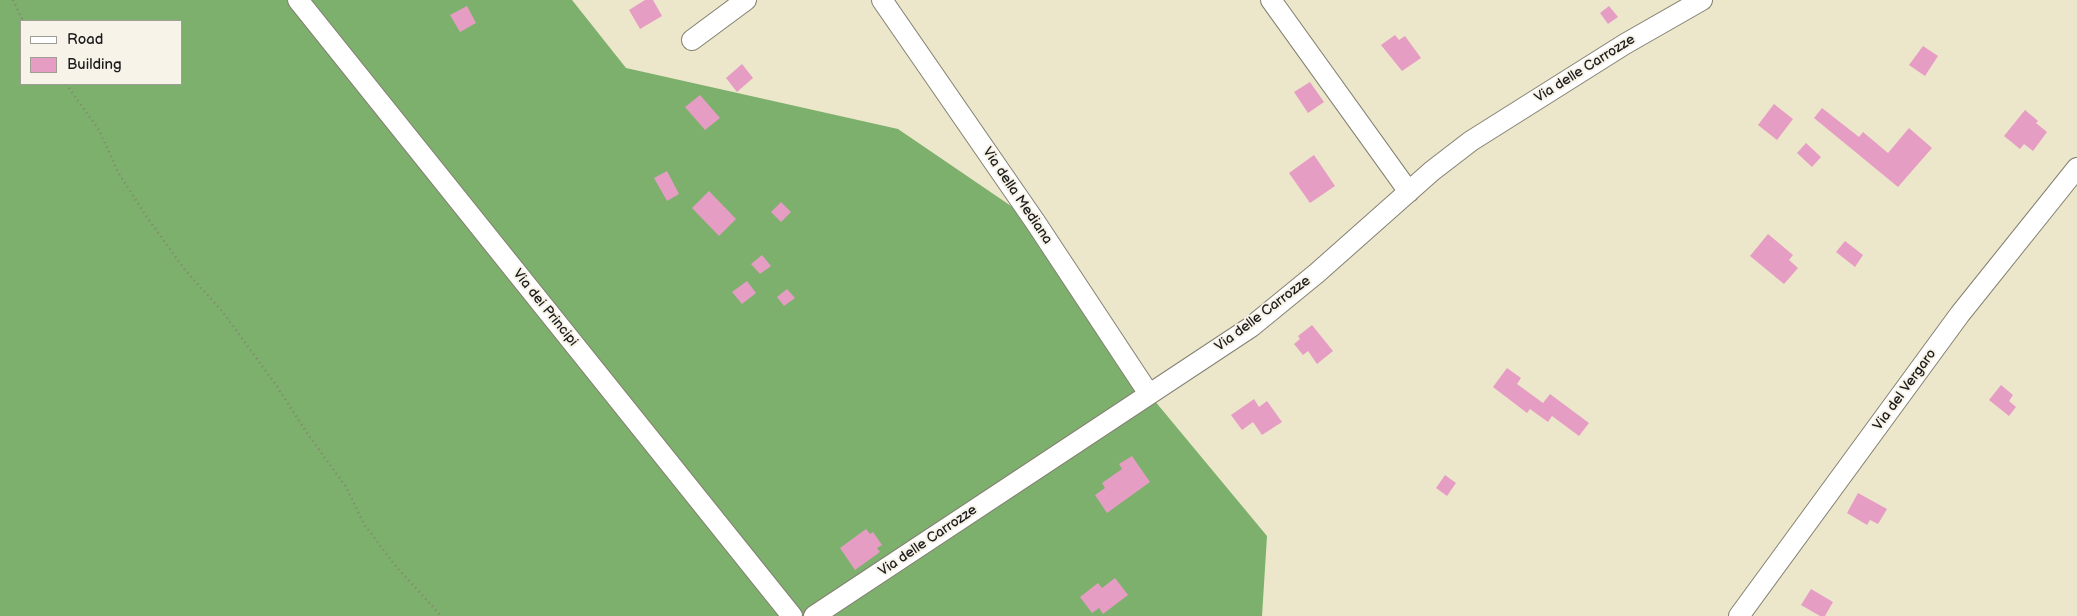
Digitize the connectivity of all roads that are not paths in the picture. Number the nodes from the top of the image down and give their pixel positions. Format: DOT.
graph roads {
  1 [pos="298,0"];
  2 [pos="746,0"];
  3 [pos="882,0"];
  4 [pos="1271,0"];
  5 [pos="1702,0"];
  6 [pos="692,40"];
  7 [pos="2077,168"];
  8 [pos="1409,192"];
  9 [pos="1149,394"];
  10 [pos="792,616"];
  11 [pos="814,616"];
  12 [pos="1739,616"];
  1 -- 10 [label="street, Via dei Principi"];
  2 -- 6 [label="street"];
  3 -- 9 [label="street, Via della Mediana"];
  4 -- 8 [label="street"];
  5 -- 8 [label="street, Via delle Carrozze"];
  7 -- 12 [label="street, Via del Vergaro"];
  8 -- 9 [label="street, Via delle Carrozze"];
  9 -- 11 [label="street, Via delle Carrozze"];
}
